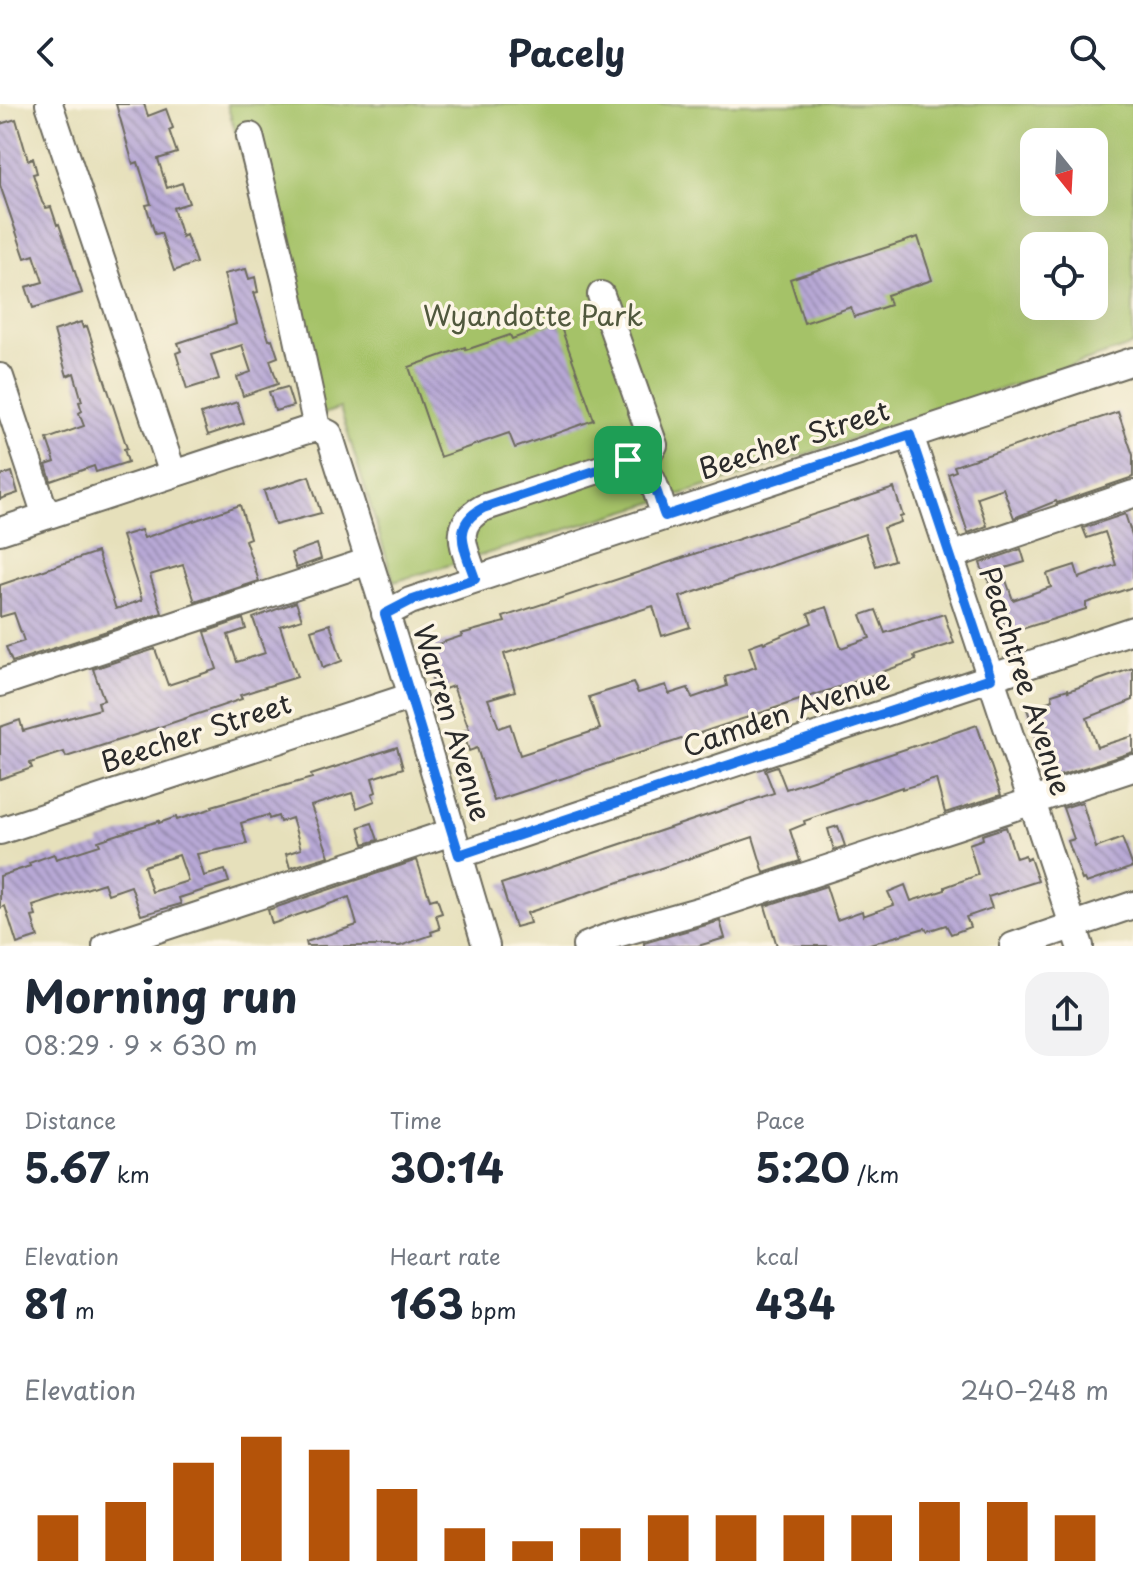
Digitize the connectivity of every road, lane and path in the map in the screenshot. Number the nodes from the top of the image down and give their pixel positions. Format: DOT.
graph roads {
  1 [pos="49,104"];
  2 [pos="250,136"];
  3 [pos="601,295"];
  4 [pos="1133,361"];
  5 [pos="0,377"];
  6 [pos="320,429"];
  7 [pos="910,435"];
  8 [pos="642,465"];
  9 [pos="173,474"];
  10 [pos="1133,494"];
  11 [pos="46,516"];
  12 [pos="665,516"];
  13 [pos="0,531"];
  14 [pos="950,556"];
  15 [pos="369,561"];
  16 [pos="475,579"];
  17 [pos="385,614"];
  18 [pos="1133,630"];
  19 [pos="991,678"];
  20 [pos="0,683"];
  21 [pos="412,696"];
  22 [pos="1133,768"];
  23 [pos="1032,803"];
  24 [pos="0,831"];
  25 [pos="455,844"];
  26 [pos="1133,905"];
  27 [pos="1076,936"];
  28 [pos="106,946"];
  29 [pos="486,946"];
  30 [pos="586,946"];
  31 [pos="1013,946"];
  1 -- 9 [label="street"];
  2 -- 6 [label="street, Warren Avenue"];
  3 -- 8 [label="street"];
  4 -- 7 [label="street, Beecher Street"];
  5 -- 11 [label="street"];
  6 -- 9 [label="street"];
  6 -- 15 [label="street, Warren Avenue"];
  7 -- 12 [label="street, Beecher Street"];
  7 -- 14 [label="street, Peachtree Avenue"];
  8 -- 12 [label="street"];
  8 -- 16 [label="street"];
  9 -- 11 [label="street"];
  10 -- 14 [label="street"];
  11 -- 13 [label="street"];
  12 -- 16 [label="street, Beecher Street"];
  14 -- 19 [label="street, Peachtree Avenue"];
  15 -- 17 [label="street, Warren Avenue"];
  15 -- 20 [label="street"];
  16 -- 17 [label="street, Beecher Street"];
  17 -- 21 [label="street, Warren Avenue"];
  18 -- 19 [label="street, Camden Avenue"];
  19 -- 23 [label="street, Peachtree Avenue"];
  19 -- 25 [label="street, Camden Avenue"];
  21 -- 24 [label="street, Beecher Street"];
  21 -- 25 [label="street, Warren Avenue"];
  22 -- 23 [label="street"];
  23 -- 27 [label="street, Peachtree Avenue"];
  23 -- 30 [label="street"];
  25 -- 28 [label="street, Camden Avenue"];
  25 -- 29 [label="street, Warren Avenue"];
  26 -- 27 [label="street"];
  27 -- 31 [label="street"];
}
